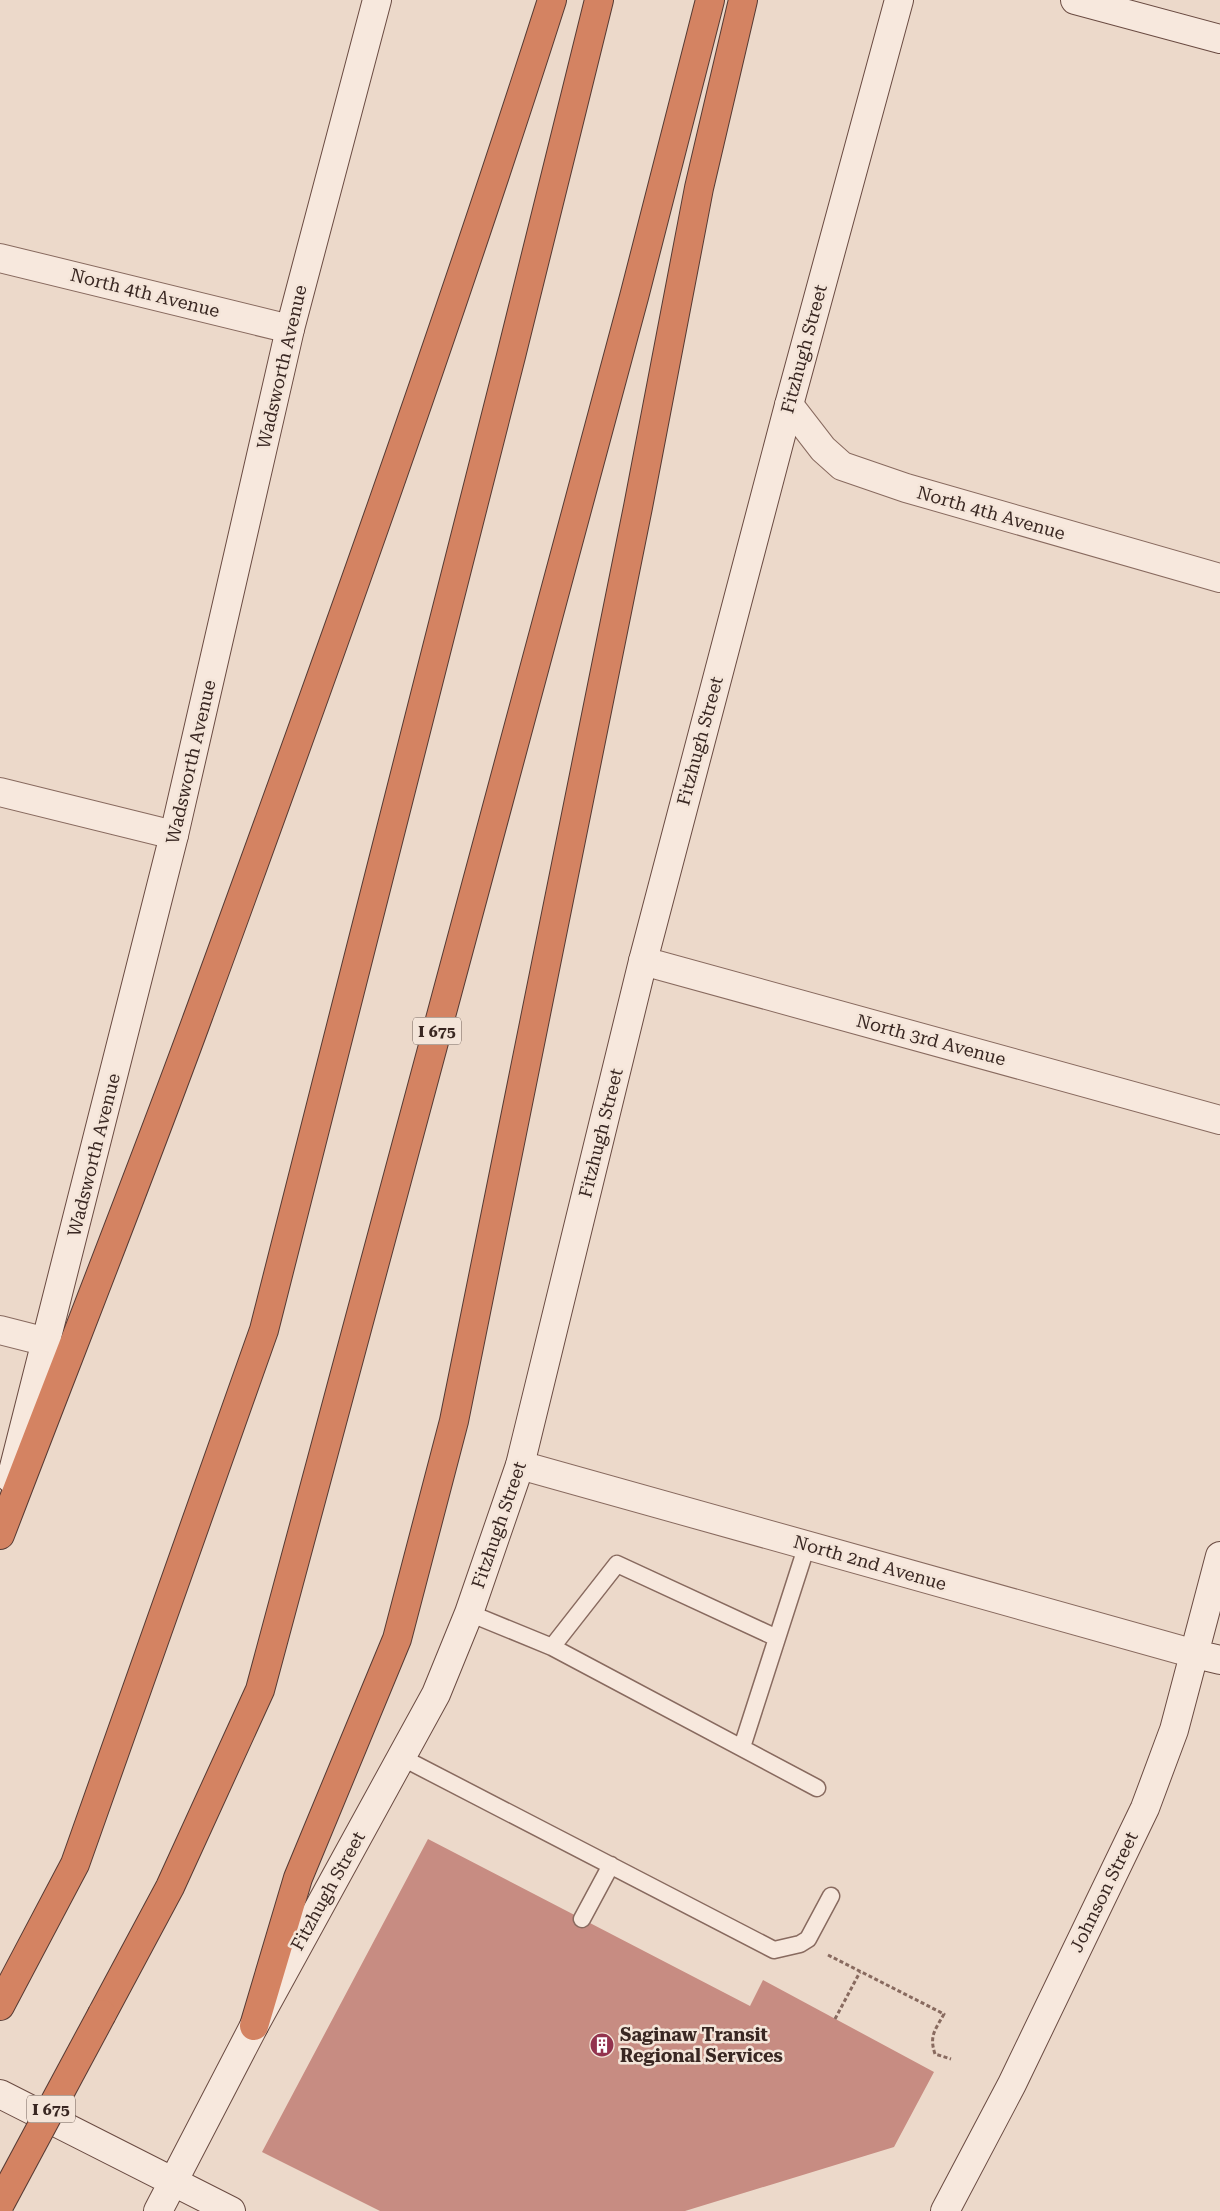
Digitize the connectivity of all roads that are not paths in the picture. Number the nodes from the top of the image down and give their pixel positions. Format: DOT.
graph roads {
  1 [pos="377,0"];
  2 [pos="552,0"];
  3 [pos="599,0"];
  4 [pos="743,0"];
  5 [pos="899,0"];
  6 [pos="1076,0"];
  7 [pos="706,12"];
  8 [pos="1220,39"];
  9 [pos="0,258"];
  10 [pos="290,329"];
  11 [pos="789,405"];
  12 [pos="1220,578"];
  13 [pos="0,792"];
  14 [pos="174,835"];
  15 [pos="643,961"];
  16 [pos="1220,1120"];
  17 [pos="0,1330"];
  18 [pos="47,1342"];
  19 [pos="520,1465"];
  20 [pos="0,1523"];
  21 [pos="0,1535"];
  22 [pos="807,1545"];
  23 [pos="1220,1556"];
  24 [pos="469,1613"];
  25 [pos="777,1638"];
  26 [pos="552,1647"];
  27 [pos="1208,1657"];
  28 [pos="742,1747"];
  29 [pos="401,1757"];
  30 [pos="817,1788"];
  31 [pos="611,1865"];
  32 [pos="831,1896"];
  33 [pos="582,1919"];
  34 [pos="0,2006"];
  35 [pos="254,2026"];
  36 [pos="0,2094"];
  37 [pos="174,2181"];
  38 [pos="0,2204"];
  39 [pos="158,2211"];
  40 [pos="231,2211"];
  41 [pos="945,2211"];
  1 -- 10 [label="street, Wadsworth Avenue"];
  2 -- 21 [label="highway"];
  3 -- 34 [label="highway"];
  4 -- 35 [label="highway"];
  5 -- 11 [label="street, Fitzhugh Street"];
  6 -- 8 [label="street"];
  7 -- 38 [label="highway, I 675, bridge"];
  9 -- 10 [label="street, North 4th Avenue"];
  10 -- 14 [label="street, Wadsworth Avenue"];
  11 -- 12 [label="street, North 4th Avenue"];
  11 -- 15 [label="street, Fitzhugh Street"];
  13 -- 14 [label="street"];
  14 -- 18 [label="street, Wadsworth Avenue"];
  15 -- 16 [label="street, North 3rd Avenue"];
  15 -- 19 [label="street, Fitzhugh Street"];
  17 -- 18 [label="street"];
  18 -- 20 [label="street, Wadsworth Avenue"];
  19 -- 22 [label="street, North 2nd Avenue"];
  19 -- 24 [label="street, Fitzhugh Street"];
  22 -- 25 [label="lane"];
  22 -- 27 [label="street, North 2nd Avenue"];
  23 -- 27 [label="street, Johnson Street"];
  24 -- 26 [label="lane"];
  24 -- 29 [label="street, Fitzhugh Street"];
  25 -- 26 [label="lane"];
  25 -- 28 [label="lane"];
  26 -- 28 [label="lane"];
  27 -- 41 [label="street, Johnson Street"];
  28 -- 30 [label="lane"];
  29 -- 31 [label="lane"];
  29 -- 35 [label="street, Fitzhugh Street"];
  31 -- 32 [label="lane"];
  31 -- 33 [label="lane"];
  35 -- 37 [label="street, Fitzhugh Street"];
  36 -- 37 [label="street"];
  37 -- 39 [label="street, Fitzhugh Street"];
  37 -- 40 [label="street"];
}
